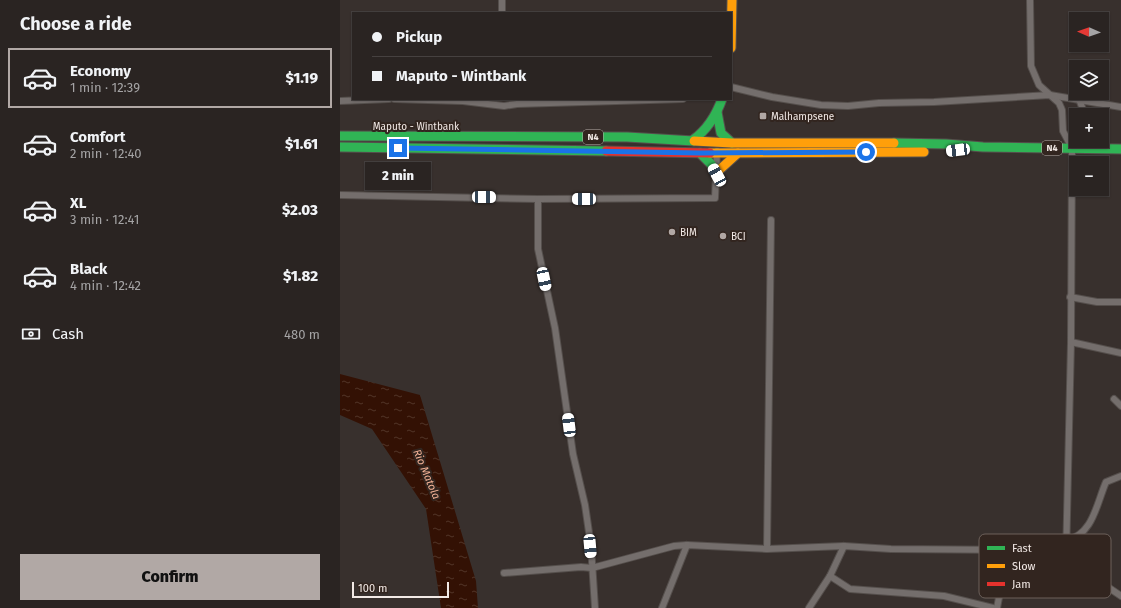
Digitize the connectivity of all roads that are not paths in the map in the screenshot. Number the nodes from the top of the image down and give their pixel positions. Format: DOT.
graph roads {
  1 [pos="502,0"];
  2 [pos="732,0"];
  3 [pos="1030,0"];
  4 [pos="502,12"];
  5 [pos="732,12"];
  6 [pos="732,87"];
  7 [pos="1050,95"];
  8 [pos="1069,98"];
  9 [pos="364,100"];
  10 [pos="428,100"];
  11 [pos="600,100"];
  12 [pos="722,100"];
  13 [pos="1084,100"];
  14 [pos="340,101"];
  15 [pos="516,101"];
  16 [pos="1121,107"];
  17 [pos="717,112"];
  18 [pos="340,136"];
  19 [pos="694,140"];
  20 [pos="718,142"];
  21 [pos="1069,142"];
  22 [pos="732,143"];
  23 [pos="340,147"];
  24 [pos="983,147"];
  25 [pos="1109,147"];
  26 [pos="1069,148"];
  27 [pos="1072,148"];
  28 [pos="1121,149"];
  29 [pos="700,153"];
  30 [pos="717,153"];
  31 [pos="738,153"];
  32 [pos="717,173"];
  33 [pos="340,195"];
  34 [pos="538,199"];
  35 [pos="771,220"];
  36 [pos="1070,297"];
  37 [pos="1121,302"];
  38 [pos="1070,342"];
  39 [pos="1121,353"];
  40 [pos="1114,399"];
  41 [pos="1121,406"];
  42 [pos="1121,476"];
  43 [pos="1066,534"];
  44 [pos="1081,534"];
  45 [pos="687,545"];
  46 [pos="844,546"];
  47 [pos="767,549"];
  48 [pos="979,549"];
  49 [pos="592,568"];
  50 [pos="504,573"];
  51 [pos="830,576"];
  52 [pos="1111,589"];
  53 [pos="1121,596"];
  54 [pos="998,598"];
  55 [pos="595,608"];
  56 [pos="662,608"];
  57 [pos="809,608"];
  58 [pos="993,608"];
  59 [pos="996,608"];
  1 -- 4 [label="street"];
  2 -- 5 [label="main road"];
  3 -- 7 [label="street"];
  6 -- 7 [label="street"];
  7 -- 8 [label="street"];
  7 -- 21 [label="street"];
  9 -- 14 [label="street"];
  10 -- 15 [label="street"];
  11 -- 15 [label="street"];
  12 -- 17 [label="main road"];
  13 -- 16 [label="street"];
  17 -- 19 [label="main road"];
  17 -- 22 [label="main road"];
  18 -- 19 [label="main road, Maputo - Wintbank / N4"];
  19 -- 20 [label="main road, N4"];
  20 -- 22 [label="main road, N4"];
  20 -- 30 [label="street"];
  22 -- 24 [label="main road, N4"];
  23 -- 29 [label="main road, N4"];
  24 -- 26 [label="main road, N4"];
  24 -- 31 [label="main road, N4"];
  25 -- 28 [label="main road, N4"];
  27 -- 36 [label="street"];
  29 -- 30 [label="main road, N4"];
  29 -- 32 [label="main road"];
  30 -- 31 [label="main road, N4"];
  30 -- 32 [label="street"];
  31 -- 32 [label="main road"];
  32 -- 34 [label="street"];
  33 -- 34 [label="street"];
  34 -- 49 [label="street"];
  35 -- 47 [label="street"];
  36 -- 37 [label="street"];
  36 -- 38 [label="street"];
  38 -- 39 [label="street"];
  38 -- 43 [label="street"];
  40 -- 41 [label="street"];
  42 -- 44 [label="street"];
  45 -- 47 [label="street"];
  45 -- 49 [label="street"];
  45 -- 56 [label="street"];
  46 -- 47 [label="street"];
  46 -- 48 [label="street"];
  46 -- 51 [label="street"];
  49 -- 50 [label="street"];
  49 -- 55 [label="street"];
  51 -- 57 [label="street"];
  51 -- 58 [label="street"];
  52 -- 53 [label="street"];
  54 -- 59 [label="street"];
}
